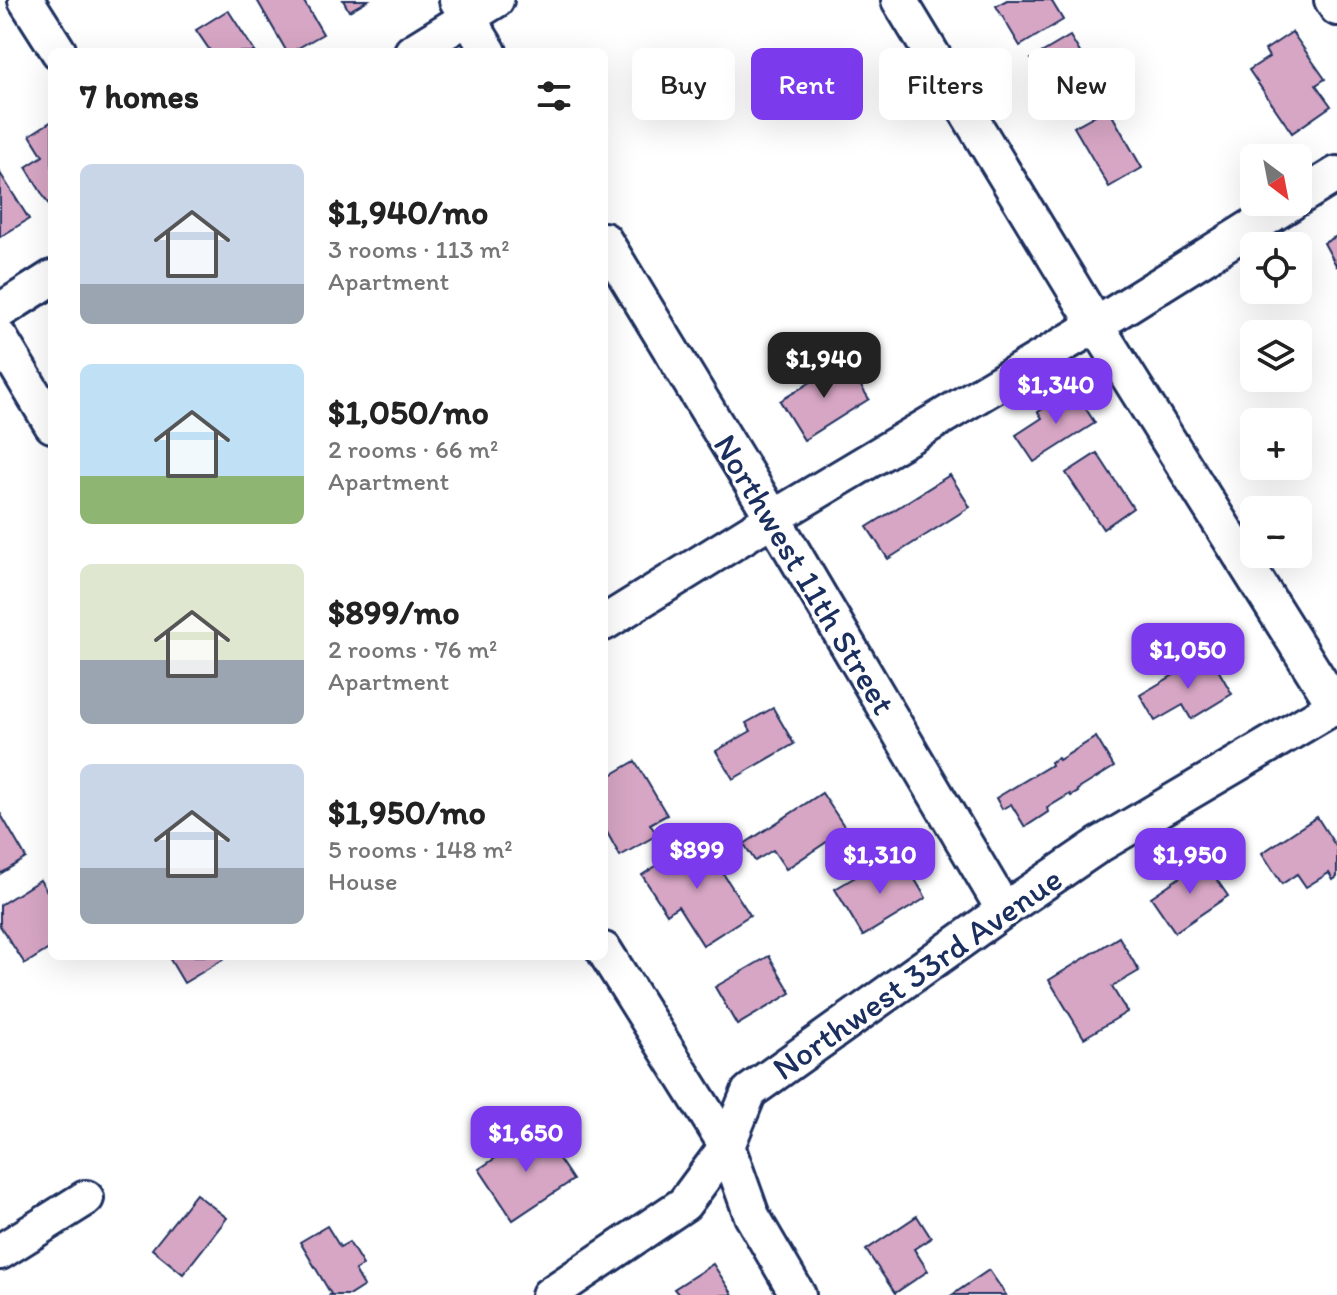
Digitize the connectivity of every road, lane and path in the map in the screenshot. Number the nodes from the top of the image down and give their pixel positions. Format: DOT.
graph roads {
  1 [pos="26,0"];
  2 [pos="899,0"];
  3 [pos="1332,0"];
  4 [pos="474,6"];
  5 [pos="1337,8"];
  6 [pos="56,48"];
  7 [pos="417,48"];
  8 [pos="488,48"];
  9 [pos="1337,174"];
  10 [pos="1312,189"];
  11 [pos="1270,216"];
  12 [pos="608,247"];
  13 [pos="48,281"];
  14 [pos="0,311"];
  15 [pos="1096,325"];
  16 [pos="0,338"];
  17 [pos="48,418"];
  18 [pos="773,518"];
  19 [pos="608,621"];
  20 [pos="1336,707"];
  21 [pos="1004,910"];
  22 [pos="608,956"];
  23 [pos="727,1146"];
  24 [pos="86,1198"];
  25 [pos="0,1252"];
  26 [pos="549,1295"];
  27 [pos="798,1295"];
  1 -- 6 [label="street"];
  2 -- 15 [label="street"];
  3 -- 5 [label="street"];
  4 -- 7 [label="street"];
  4 -- 8 [label="street"];
  9 -- 10 [label="street"];
  11 -- 15 [label="street"];
  12 -- 18 [label="street, Northwest 11th Street"];
  13 -- 14 [label="street"];
  15 -- 18 [label="street"];
  15 -- 20 [label="street"];
  16 -- 17 [label="street"];
  18 -- 19 [label="street"];
  18 -- 21 [label="street, Northwest 11th Street"];
  20 -- 21 [label="street, Northwest 33rd Avenue"];
  21 -- 23 [label="street, Northwest 33rd Avenue"];
  22 -- 23 [label="street"];
  23 -- 26 [label="street, Northwest 33rd Avenue"];
  23 -- 27 [label="street"];
  24 -- 25 [label="street"];
}
